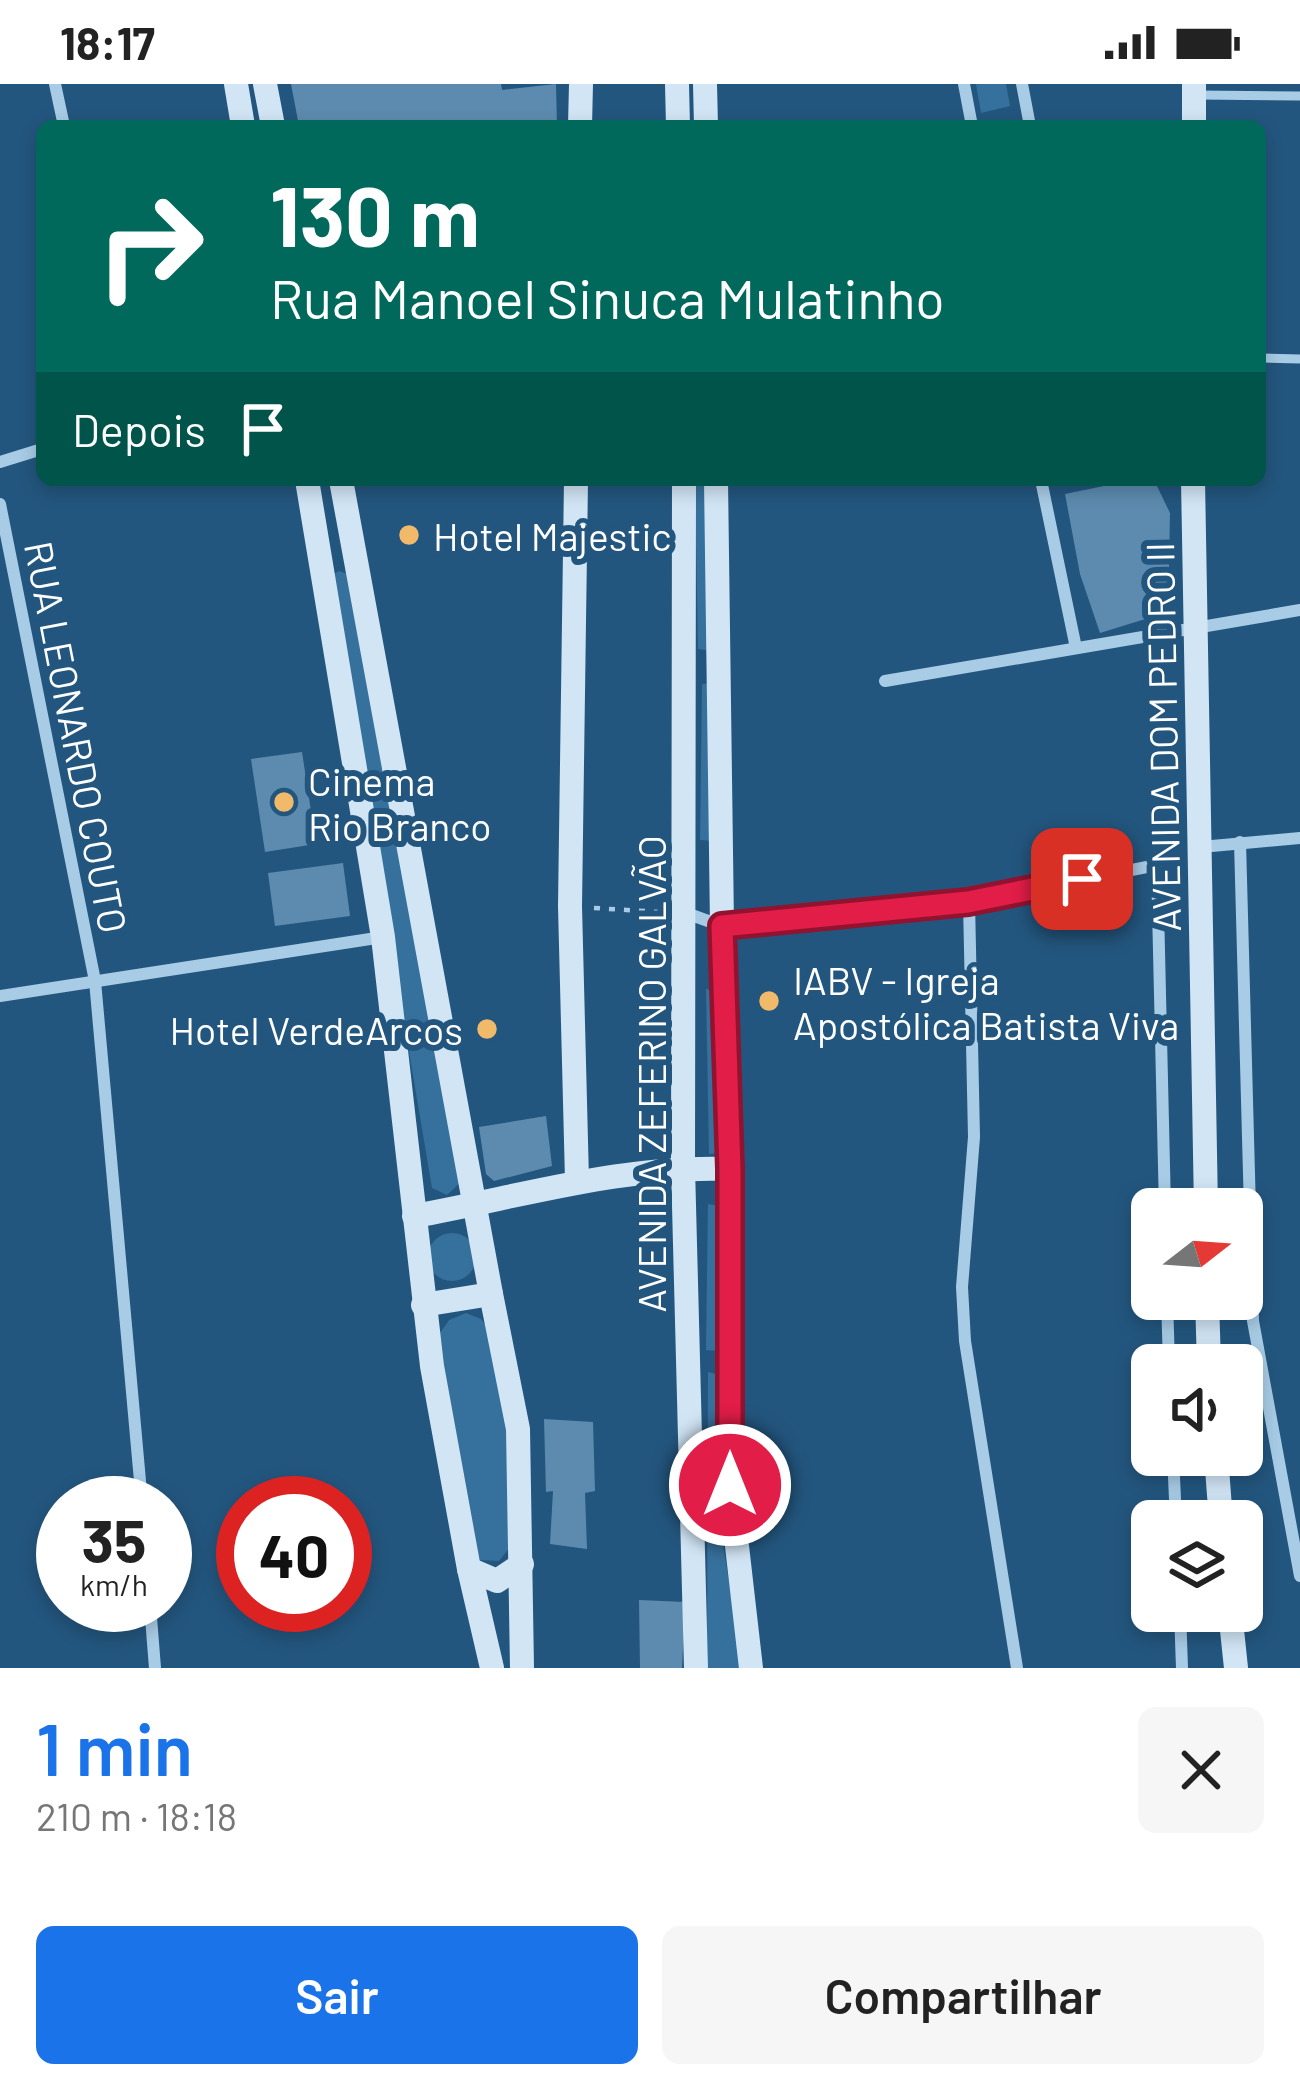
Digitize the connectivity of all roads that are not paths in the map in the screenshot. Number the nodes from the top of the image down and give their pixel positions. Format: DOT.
graph roads {
  1 [pos="55,84"];
  2 [pos="236,84"];
  3 [pos="265,84"];
  4 [pos="581,84"];
  5 [pos="677,84"];
  6 [pos="705,84"];
  7 [pos="964,84"];
  8 [pos="1022,84"];
  9 [pos="1194,89"];
  10 [pos="1300,96"];
  11 [pos="63,120"];
  12 [pos="243,120"];
  13 [pos="272,120"];
  14 [pos="580,120"];
  15 [pos="678,120"];
  16 [pos="706,120"];
  17 [pos="971,120"];
  18 [pos="1028,120"];
  19 [pos="1194,120"];
  20 [pos="1266,358"];
  21 [pos="1300,359"];
  22 [pos="36,451"];
  23 [pos="0,462"];
  24 [pos="308,486"];
  25 [pos="342,486"];
  26 [pos="576,486"];
  27 [pos="684,486"];
  28 [pos="716,486"];
  29 [pos="1042,486"];
  30 [pos="1193,486"];
  31 [pos="0,504"];
  32 [pos="353,547"];
  33 [pos="320,553"];
  34 [pos="1300,610"];
  35 [pos="1197,626"];
  36 [pos="1076,648"];
  37 [pos="885,681"];
  38 [pos="1300,838"];
  39 [pos="1240,842"];
  40 [pos="1201,847"];
  41 [pos="968,902"];
  42 [pos="686,913"];
  43 [pos="722,926"];
  44 [pos="383,937"];
  45 [pos="95,981"];
  46 [pos="0,996"];
  47 [pos="683,1167"];
  48 [pos="730,1169"];
  49 [pos="577,1180"];
  50 [pos="1165,1188"];
  51 [pos="1206,1188"];
  52 [pos="477,1205"];
  53 [pos="414,1216"];
  54 [pos="491,1294"];
  55 [pos="423,1305"];
  56 [pos="140,1476"];
  57 [pos="522,1564"];
  58 [pos="469,1569"];
  59 [pos="1300,1576"];
  60 [pos="152,1632"];
  61 [pos="1181,1632"];
  62 [pos="1233,1632"];
  63 [pos="155,1668"];
  64 [pos="492,1668"];
  65 [pos="522,1668"];
  66 [pos="696,1668"];
  67 [pos="751,1668"];
  68 [pos="1017,1668"];
  69 [pos="1182,1668"];
  70 [pos="1237,1668"];
  1 -- 11 [label="street"];
  2 -- 12 [label="street"];
  3 -- 13 [label="street"];
  4 -- 14 [label="street"];
  5 -- 15 [label="street"];
  6 -- 16 [label="street"];
  7 -- 17 [label="street"];
  8 -- 18 [label="street"];
  9 -- 10 [label="lane"];
  9 -- 19 [label="street"];
  20 -- 21 [label="lane"];
  22 -- 23 [label="street"];
  24 -- 33 [label="street"];
  25 -- 32 [label="street"];
  26 -- 49 [label="street, AVENIDA ZEFERINO GALVÃO"];
  27 -- 42 [label="street, AVENIDA ZEFERINO GALVÃO"];
  28 -- 43 [label="street, AVENIDA ZEFERINO GALVÃO"];
  29 -- 36 [label="street"];
  30 -- 35 [label="street, AVENIDA DOM PEDRO II"];
  31 -- 45 [label="street, RUA LEONARDO COUTO"];
  32 -- 33 [label="street"];
  32 -- 52 [label="street"];
  33 -- 44 [label="street"];
  34 -- 35 [label="street"];
  35 -- 36 [label="street"];
  35 -- 40 [label="street, AVENIDA DOM PEDRO II"];
  36 -- 37 [label="street"];
  38 -- 39 [label="street"];
  39 -- 40 [label="street"];
  39 -- 59 [label="street"];
  40 -- 51 [label="street, AVENIDA DOM PEDRO II"];
  41 -- 43 [label="street"];
  41 -- 50 [label="street"];
  41 -- 68 [label="street"];
  42 -- 43 [label="street"];
  42 -- 47 [label="street, AVENIDA ZEFERINO GALVÃO"];
  43 -- 48 [label="street, AVENIDA ZEFERINO GALVÃO"];
  44 -- 45 [label="street"];
  44 -- 53 [label="street"];
  45 -- 46 [label="street"];
  45 -- 56 [label="street, RUA LEONARDO COUTO"];
  47 -- 48 [label="street"];
  47 -- 49 [label="street"];
  47 -- 66 [label="street, AVENIDA ZEFERINO GALVÃO"];
  48 -- 67 [label="street, AVENIDA ZEFERINO GALVÃO"];
  49 -- 52 [label="street"];
  52 -- 53 [label="street"];
  52 -- 54 [label="street"];
  53 -- 55 [label="street"];
  54 -- 55 [label="street"];
  54 -- 57 [label="street"];
  55 -- 58 [label="street"];
  57 -- 58 [label="street"];
  57 -- 65 [label="street"];
  58 -- 64 [label="street"];
  60 -- 63 [label="street"];
  61 -- 69 [label="street"];
  62 -- 70 [label="street"];
}
